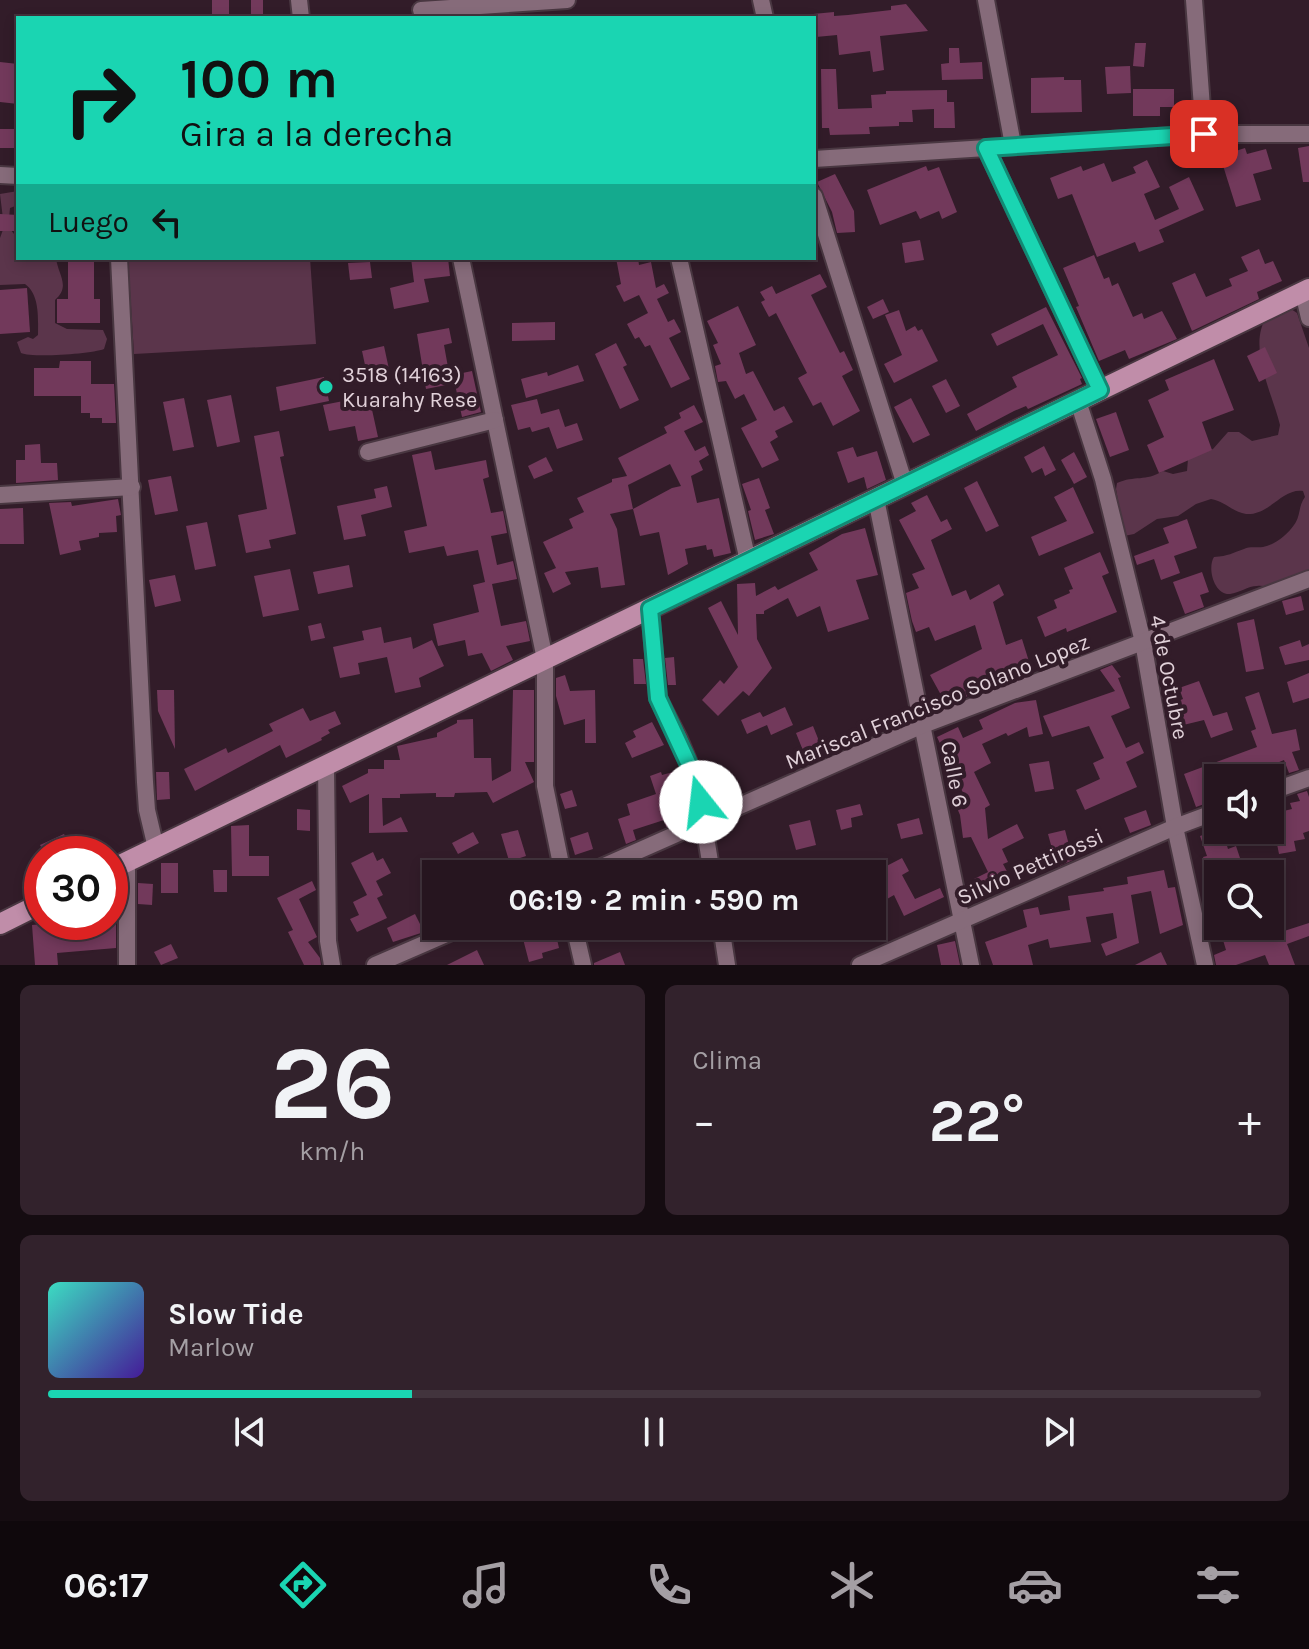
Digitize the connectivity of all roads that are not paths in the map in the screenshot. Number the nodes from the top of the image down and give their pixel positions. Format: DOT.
graph roads {
  1 [pos="567,0"];
  2 [pos="986,0"];
  3 [pos="1194,0"];
  4 [pos="421,9"];
  5 [pos="1204,134"];
  6 [pos="1309,134"];
  7 [pos="1013,145"];
  8 [pos="986,148"];
  9 [pos="816,159"];
  10 [pos="816,202"];
  11 [pos="119,260"];
  12 [pos="461,260"];
  13 [pos="679,260"];
  14 [pos="1306,290"];
  15 [pos="1309,318"];
  16 [pos="1100,390"];
  17 [pos="1078,401"];
  18 [pos="495,420"];
  19 [pos="368,452"];
  20 [pos="905,485"];
  21 [pos="132,487"];
  22 [pos="0,495"];
  23 [pos="876,499"];
  24 [pos="748,561"];
  25 [pos="1309,579"];
  26 [pos="650,609"];
  27 [pos="1143,642"];
  28 [pos="545,659"];
  29 [pos="923,725"];
  30 [pos="326,766"];
  31 [pos="1309,778"];
  32 [pos="1284,787"];
  33 [pos="1204,816"];
  34 [pos="704,822"];
  35 [pos="1175,827"];
  36 [pos="156,848"];
  37 [pos="560,860"];
  38 [pos="618,860"];
  39 [pos="710,860"];
  40 [pos="128,861"];
  41 [pos="24,912"];
  42 [pos="962,920"];
  43 [pos="0,924"];
  44 [pos="125,940"];
  45 [pos="433,940"];
  46 [pos="577,940"];
  47 [pos="723,940"];
  48 [pos="127,965"];
  49 [pos="332,965"];
  50 [pos="375,965"];
  51 [pos="583,965"];
  52 [pos="727,965"];
  53 [pos="860,965"];
  54 [pos="971,965"];
  55 [pos="1205,965"];
  1 -- 4 [label="street"];
  2 -- 7 [label="street"];
  3 -- 5 [label="street"];
  5 -- 6 [label="street"];
  5 -- 7 [label="street"];
  7 -- 8 [label="street"];
  8 -- 9 [label="street"];
  8 -- 16 [label="street"];
  10 -- 20 [label="street"];
  11 -- 21 [label="street"];
  12 -- 18 [label="street"];
  13 -- 24 [label="street"];
  14 -- 15 [label="street"];
  14 -- 16 [label="main road"];
  16 -- 17 [label="main road"];
  17 -- 20 [label="main road"];
  17 -- 27 [label="street, 4 de Octubre"];
  18 -- 19 [label="street"];
  18 -- 28 [label="street"];
  20 -- 23 [label="main road"];
  21 -- 22 [label="street"];
  21 -- 36 [label="street"];
  23 -- 24 [label="main road"];
  23 -- 29 [label="street, Calle 6"];
  24 -- 26 [label="main road"];
  25 -- 27 [label="street, Mariscal Francisco Solano Lopez"];
  26 -- 28 [label="main road"];
  26 -- 34 [label="street"];
  27 -- 29 [label="street, Mariscal Francisco Solano Lopez"];
  27 -- 35 [label="street, 4 de Octubre"];
  28 -- 30 [label="main road"];
  28 -- 37 [label="street"];
  29 -- 34 [label="street, Mariscal Francisco Solano Lopez"];
  29 -- 42 [label="street, Calle 6"];
  30 -- 36 [label="main road"];
  30 -- 49 [label="street"];
  31 -- 32 [label="street"];
  33 -- 35 [label="street, Silvio Pettirossi"];
  34 -- 38 [label="street, Mariscal Francisco Solano Lopez"];
  34 -- 39 [label="street"];
  35 -- 42 [label="street, Silvio Pettirossi"];
  35 -- 55 [label="street, 4 de Octubre"];
  36 -- 40 [label="main road"];
  41 -- 43 [label="main road"];
  42 -- 53 [label="street, Silvio Pettirossi"];
  42 -- 54 [label="street, Calle 6"];
  44 -- 48 [label="street"];
  45 -- 50 [label="street"];
  46 -- 51 [label="street"];
  47 -- 52 [label="street"];
}
